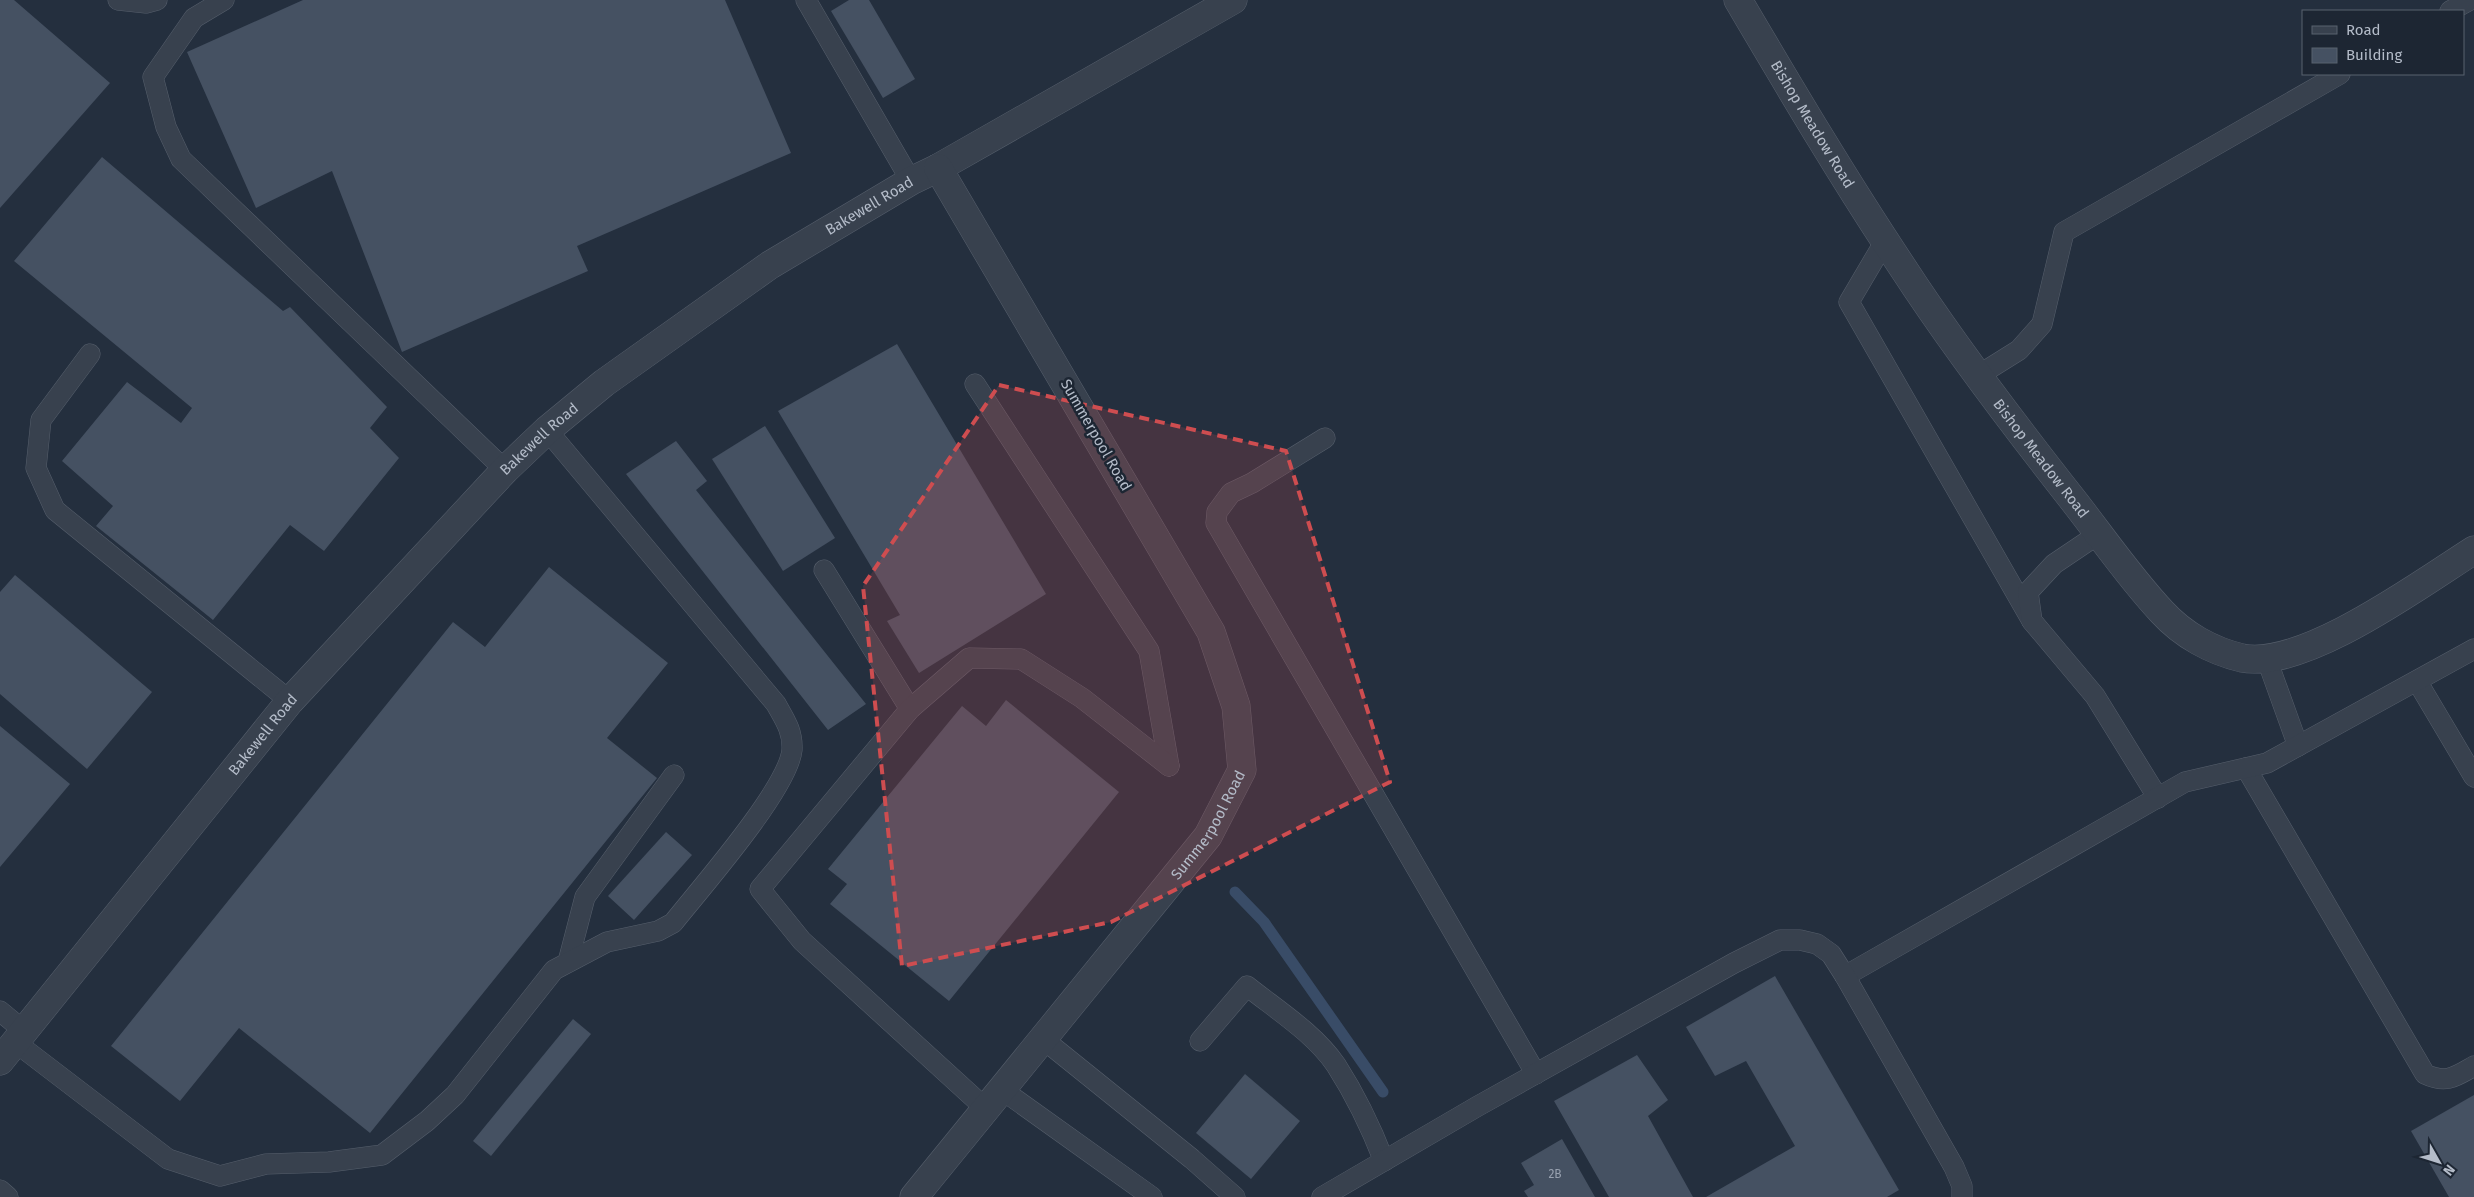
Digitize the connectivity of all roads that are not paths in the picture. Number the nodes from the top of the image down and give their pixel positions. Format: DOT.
graph roads {
  1 [pos="118,0"];
  2 [pos="157,0"];
  3 [pos="224,0"];
  4 [pos="806,0"];
  5 [pos="1233,0"];
  6 [pos="1738,0"];
  7 [pos="2470,0"];
  8 [pos="2452,10"];
  9 [pos="2338,75"];
  10 [pos="938,168"];
  11 [pos="910,181"];
  12 [pos="1886,241"];
  13 [pos="90,354"];
  14 [pos="1979,375"];
  15 [pos="975,384"];
  16 [pos="547,430"];
  17 [pos="1324,438"];
  18 [pos="505,470"];
  19 [pos="2100,534"];
  20 [pos="2474,550"];
  21 [pos="824,570"];
  22 [pos="2032,621"];
  23 [pos="2474,649"];
  24 [pos="2266,657"];
  25 [pos="2417,681"];
  26 [pos="290,701"];
  27 [pos="910,709"];
  28 [pos="2298,746"];
  29 [pos="2246,768"];
  30 [pos="674,774"];
  31 [pos="2474,777"];
  32 [pos="2158,798"];
  33 [pos="568,962"];
  34 [pos="1845,976"];
  35 [pos="0,1011"];
  36 [pos="1043,1039"];
  37 [pos="1200,1041"];
  38 [pos="13,1045"];
  39 [pos="2474,1066"];
  40 [pos="1536,1074"];
  41 [pos="993,1099"];
  42 [pos="1384,1161"];
  43 [pos="0,1190"];
  44 [pos="8,1197"];
  45 [pos="914,1197"];
  46 [pos="1152,1197"];
  47 [pos="1235,1197"];
  48 [pos="1322,1197"];
  49 [pos="1962,1197"];
  1 -- 2 [label="lane"];
  3 -- 18 [label="lane"];
  4 -- 11 [label="lane"];
  5 -- 10 [label="street, Bakewell Road"];
  6 -- 12 [label="street, Bishop Meadow Road"];
  7 -- 8 [label="lane"];
  9 -- 14 [label="lane"];
  10 -- 11 [label="street, Bakewell Road"];
  10 -- 36 [label="street, Summerpool Road"];
  11 -- 16 [label="street, Bakewell Road"];
  12 -- 14 [label="street, Bishop Meadow Road"];
  12 -- 22 [label="lane"];
  13 -- 26 [label="lane"];
  14 -- 19 [label="street, Bishop Meadow Road"];
  15 -- 27 [label="lane"];
  16 -- 18 [label="street, Bakewell Road"];
  16 -- 33 [label="lane"];
  17 -- 40 [label="lane"];
  18 -- 26 [label="street, Bakewell Road"];
  19 -- 22 [label="lane"];
  19 -- 24 [label="street, Bishop Meadow Road"];
  20 -- 24 [label="street, Bishop Meadow Road"];
  21 -- 27 [label="lane"];
  22 -- 32 [label="lane"];
  23 -- 25 [label="lane"];
  24 -- 28 [label="lane"];
  25 -- 28 [label="lane"];
  25 -- 31 [label="lane"];
  26 -- 38 [label="street, Bakewell Road"];
  27 -- 41 [label="lane"];
  28 -- 29 [label="lane"];
  29 -- 32 [label="lane"];
  29 -- 39 [label="lane"];
  30 -- 33 [label="lane"];
  32 -- 34 [label="lane"];
  33 -- 38 [label="lane"];
  34 -- 40 [label="lane"];
  34 -- 49 [label="lane"];
  35 -- 38 [label="lane"];
  36 -- 41 [label="street, Summerpool Road"];
  36 -- 47 [label="lane"];
  37 -- 42 [label="lane"];
  40 -- 42 [label="lane"];
  41 -- 45 [label="street, Summerpool Road"];
  41 -- 46 [label="lane"];
  42 -- 48 [label="lane"];
  43 -- 44 [label="lane"];
}
